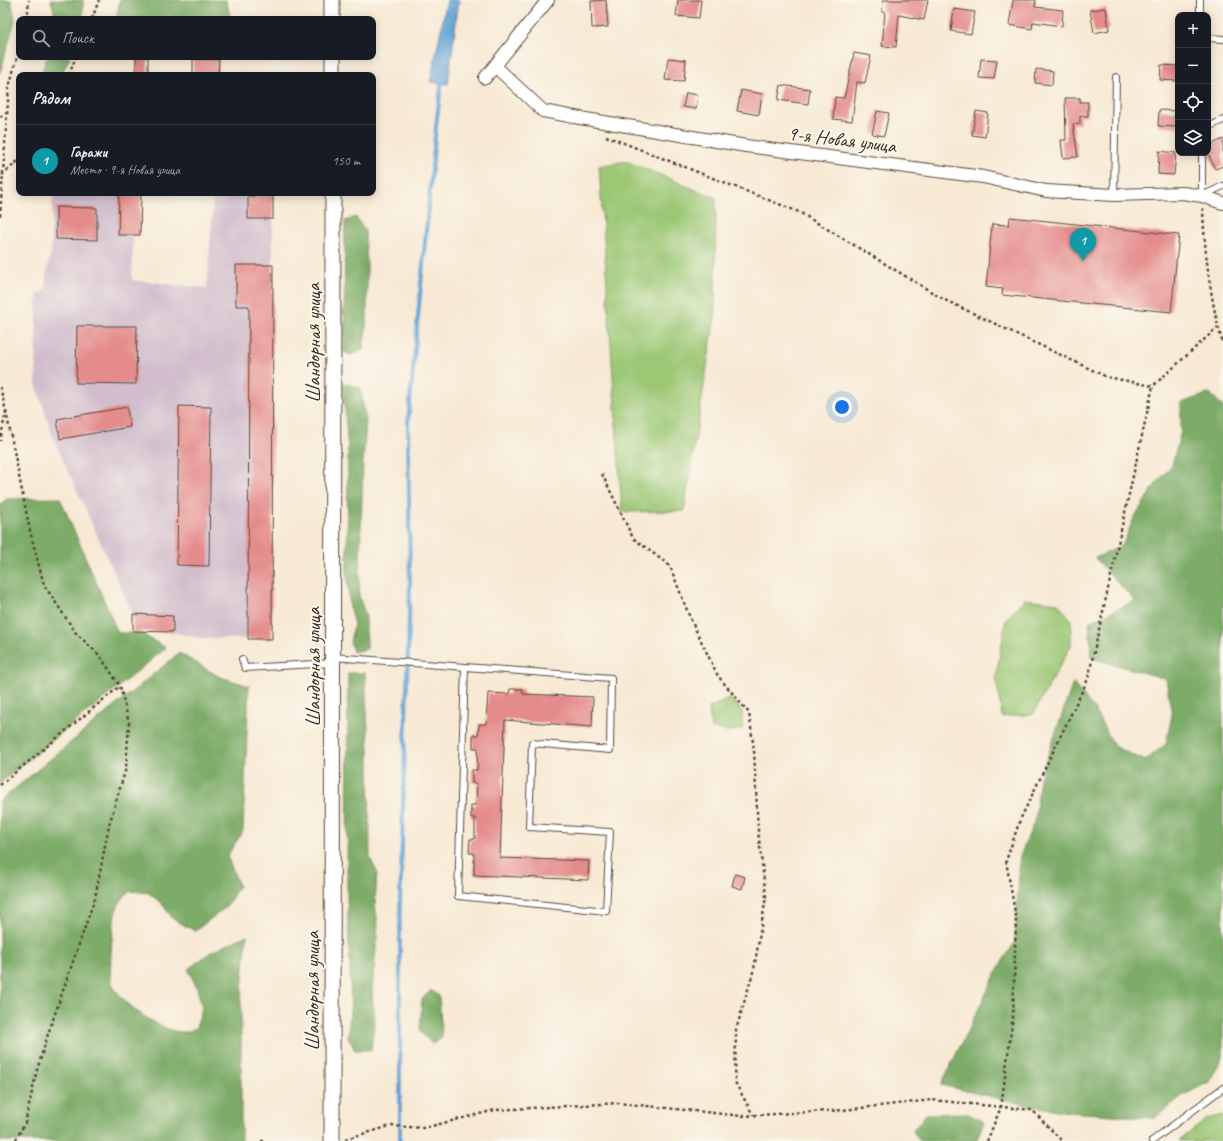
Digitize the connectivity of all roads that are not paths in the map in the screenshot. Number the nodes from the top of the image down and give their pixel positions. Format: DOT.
graph roads {
  1 [pos="332,0"];
  2 [pos="548,0"];
  3 [pos="1200,0"];
  4 [pos="1200,12"];
  5 [pos="332,16"];
  6 [pos="1211,38"];
  7 [pos="1223,39"];
  8 [pos="332,60"];
  9 [pos="495,66"];
  10 [pos="333,72"];
  11 [pos="1116,77"];
  12 [pos="485,78"];
  13 [pos="1223,120"];
  14 [pos="1211,126"];
  15 [pos="1202,156"];
  16 [pos="1223,186"];
  17 [pos="1114,195"];
  18 [pos="333,196"];
  19 [pos="1202,196"];
  20 [pos="1223,203"];
  21 [pos="242,659"];
  22 [pos="333,660"];
  23 [pos="464,667"];
  24 [pos="1223,1088"];
  25 [pos="338,1140"];
  26 [pos="1152,1141"];
  1 -- 5 [label="street"];
  2 -- 9 [label="street"];
  3 -- 4 [label="lane"];
  6 -- 7 [label="lane"];
  8 -- 10 [label="street"];
  9 -- 12 [label="street"];
  9 -- 17 [label="street, 9-я Новая улица"];
  11 -- 17 [label="lane"];
  13 -- 14 [label="lane"];
  15 -- 19 [label="lane"];
  16 -- 19 [label="lane"];
  17 -- 19 [label="street, 9-я Новая улица"];
  18 -- 22 [label="street, Шандорная улица"];
  19 -- 20 [label="street, 9-я Новая улица"];
  21 -- 22 [label="lane"];
  22 -- 23 [label="lane"];
  22 -- 25 [label="street, Шандорная улица"];
  23 -- 23 [label="lane"];
  24 -- 26 [label="lane"];
}
